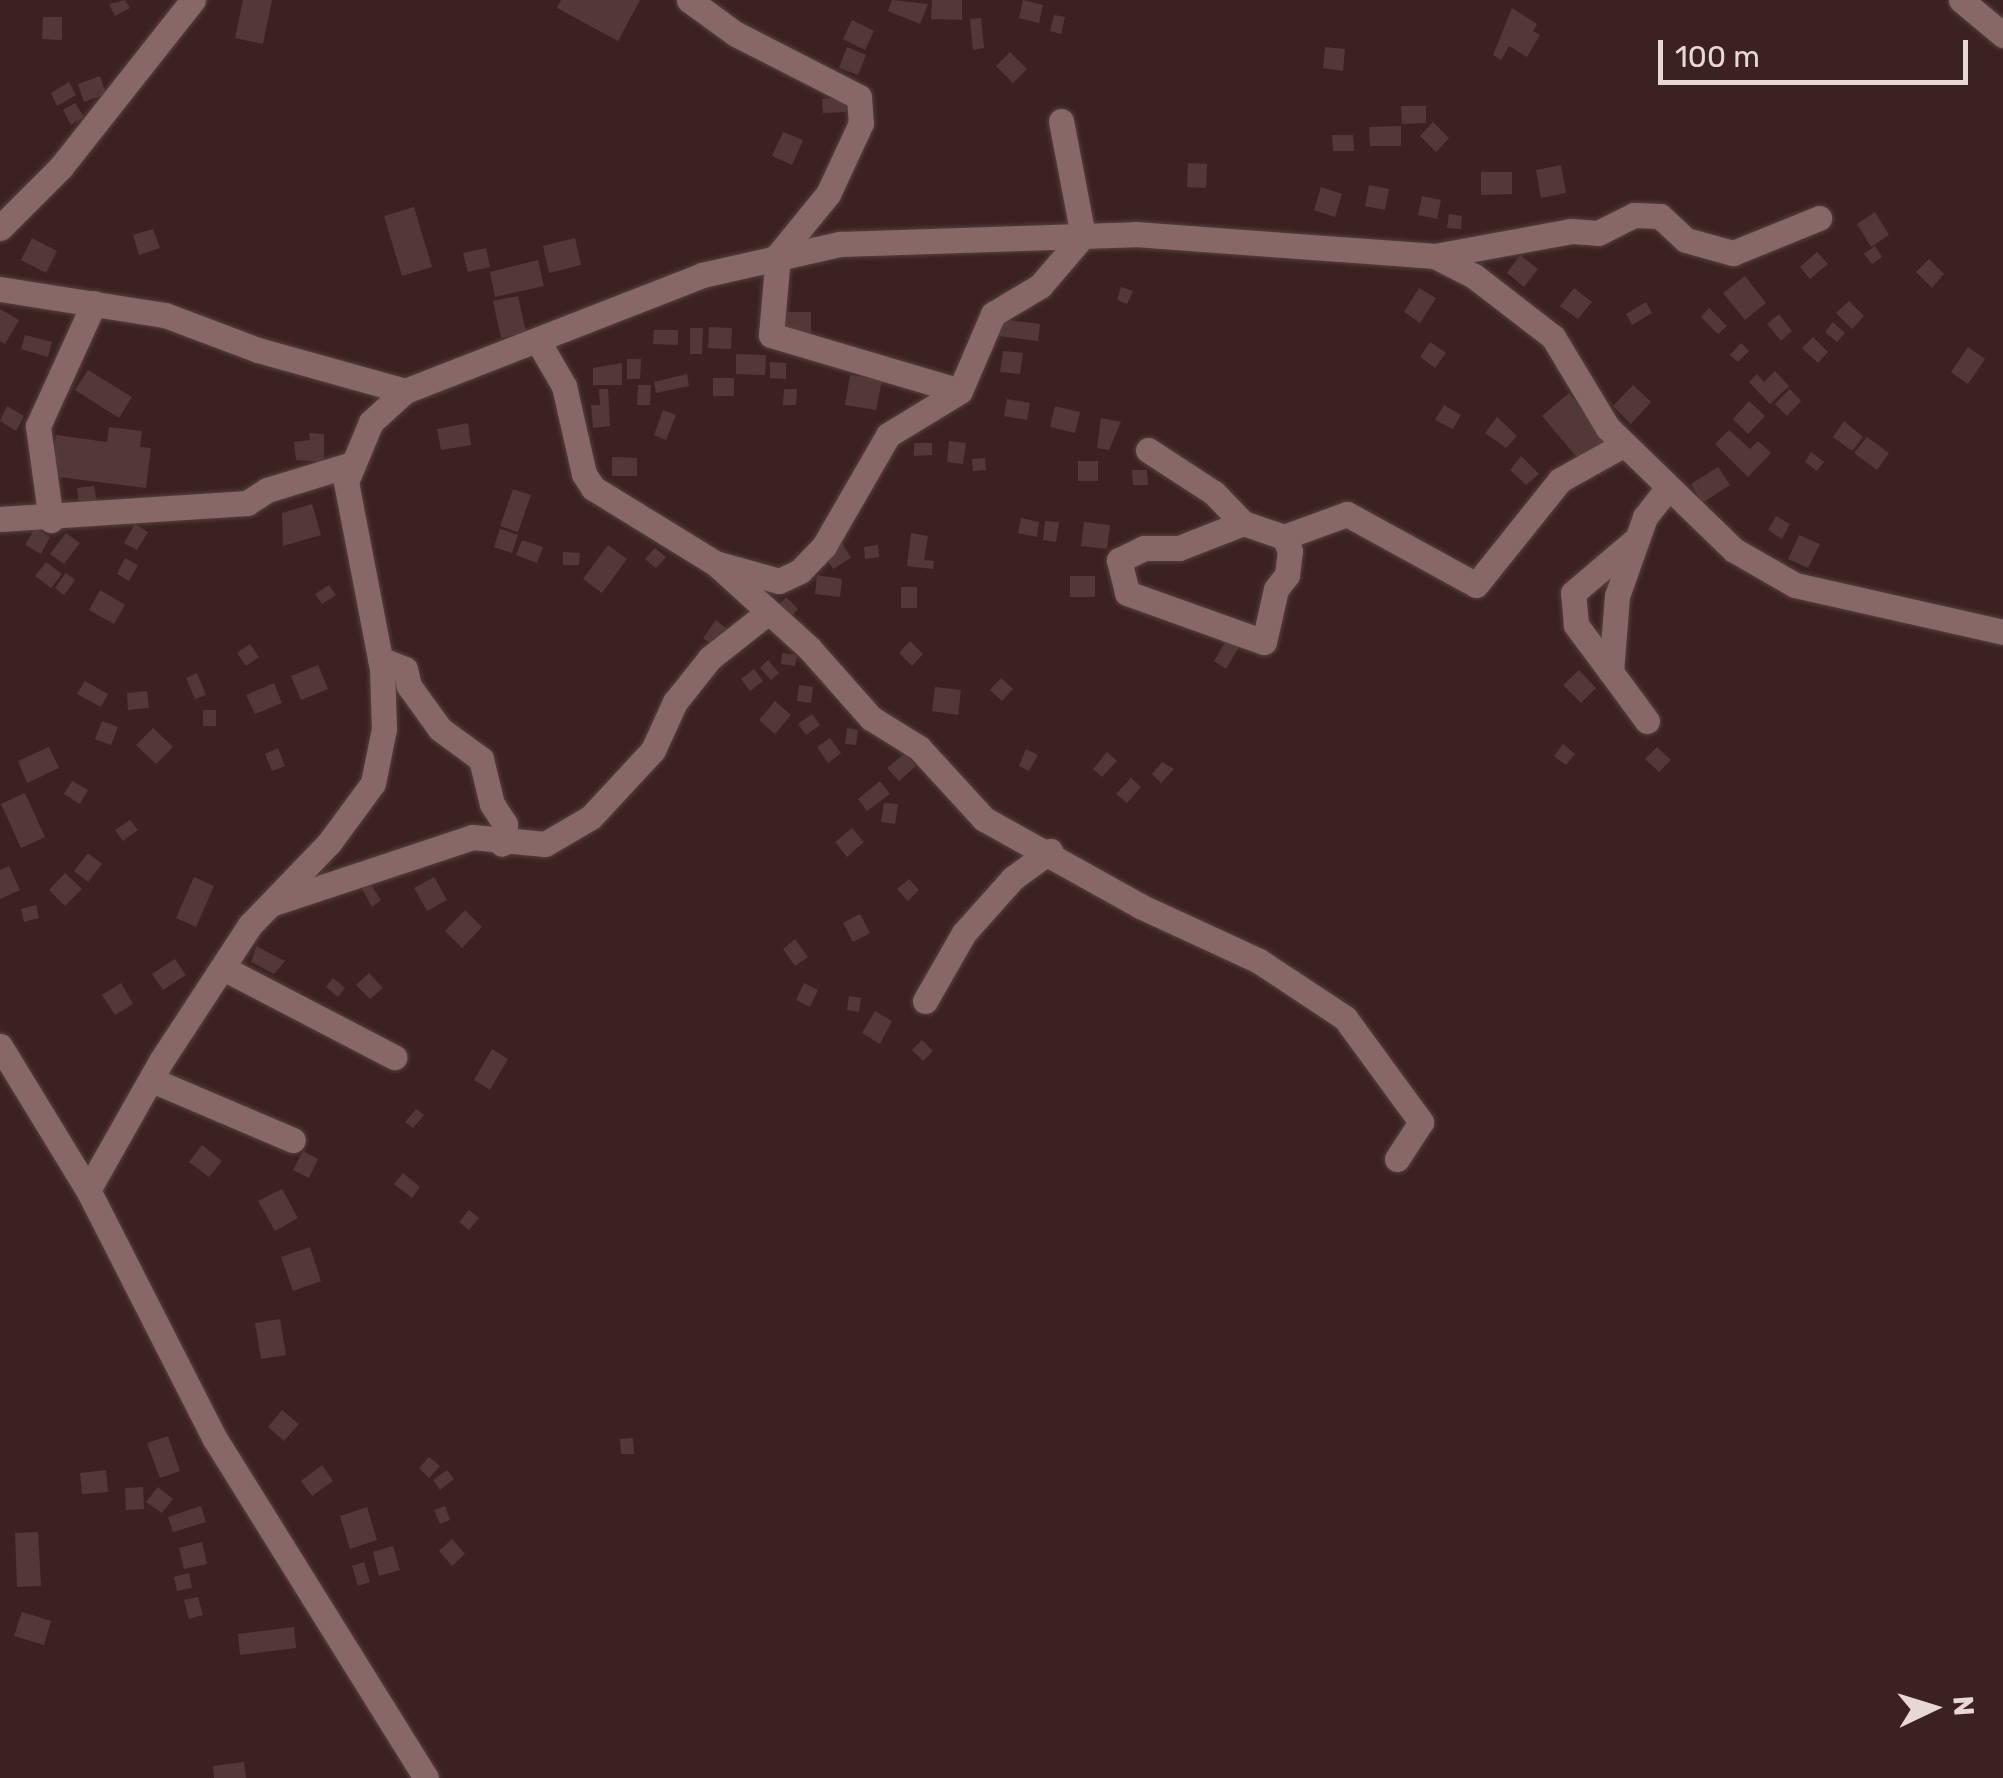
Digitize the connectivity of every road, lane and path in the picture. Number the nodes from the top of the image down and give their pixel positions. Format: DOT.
graph roads {
  1 [pos="193,0"];
  2 [pos="688,0"];
  3 [pos="1961,0"];
  4 [pos="2003,35"];
  5 [pos="1062,121"];
  6 [pos="1819,218"];
  7 [pos="0,228"];
  8 [pos="1083,236"];
  9 [pos="778,255"];
  10 [pos="1435,256"];
  11 [pos="0,289"];
  12 [pos="94,303"];
  13 [pos="538,343"];
  14 [pos="960,390"];
  15 [pos="406,391"];
  16 [pos="1623,445"];
  17 [pos="1148,450"];
  18 [pos="349,464"];
  19 [pos="1666,490"];
  20 [pos="51,520"];
  21 [pos="1243,523"];
  22 [pos="3,524"];
  23 [pos="1284,537"];
  24 [pos="1637,538"];
  25 [pos="715,563"];
  26 [pos="767,612"];
  27 [pos="2003,632"];
  28 [pos="380,658"];
  29 [pos="1611,672"];
  30 [pos="1647,721"];
  31 [pos="502,844"];
  32 [pos="1050,851"];
  33 [pos="269,905"];
  34 [pos="225,969"];
  35 [pos="925,1001"];
  36 [pos="0,1046"];
  37 [pos="394,1057"];
  38 [pos="152,1080"];
  39 [pos="293,1140"];
  40 [pos="1397,1159"];
  41 [pos="88,1190"];
  42 [pos="426,1778"];
  1 -- 7 [label="street"];
  2 -- 9 [label="street"];
  3 -- 4 [label="street"];
  5 -- 8 [label="street"];
  6 -- 10 [label="street"];
  8 -- 9 [label="street"];
  8 -- 10 [label="street"];
  8 -- 14 [label="street"];
  9 -- 13 [label="street"];
  9 -- 14 [label="street"];
  10 -- 16 [label="street"];
  11 -- 12 [label="street"];
  12 -- 15 [label="street"];
  12 -- 20 [label="street"];
  13 -- 15 [label="street"];
  13 -- 25 [label="street"];
  14 -- 25 [label="street"];
  15 -- 18 [label="street"];
  16 -- 19 [label="street"];
  16 -- 23 [label="street"];
  17 -- 21 [label="street"];
  18 -- 20 [label="street"];
  18 -- 28 [label="street"];
  19 -- 24 [label="street"];
  19 -- 27 [label="street"];
  20 -- 22 [label="street"];
  21 -- 23 [label="street"];
  21 -- 23 [label="street"];
  24 -- 29 [label="street"];
  24 -- 29 [label="street"];
  25 -- 26 [label="street"];
  26 -- 31 [label="street"];
  26 -- 32 [label="street"];
  28 -- 31 [label="street"];
  28 -- 33 [label="street"];
  29 -- 30 [label="street"];
  31 -- 33 [label="street"];
  32 -- 35 [label="street"];
  32 -- 40 [label="street"];
  33 -- 34 [label="street"];
  34 -- 37 [label="street"];
  34 -- 38 [label="street"];
  36 -- 41 [label="street"];
  38 -- 39 [label="street"];
  38 -- 41 [label="street"];
  41 -- 42 [label="street"];
}
